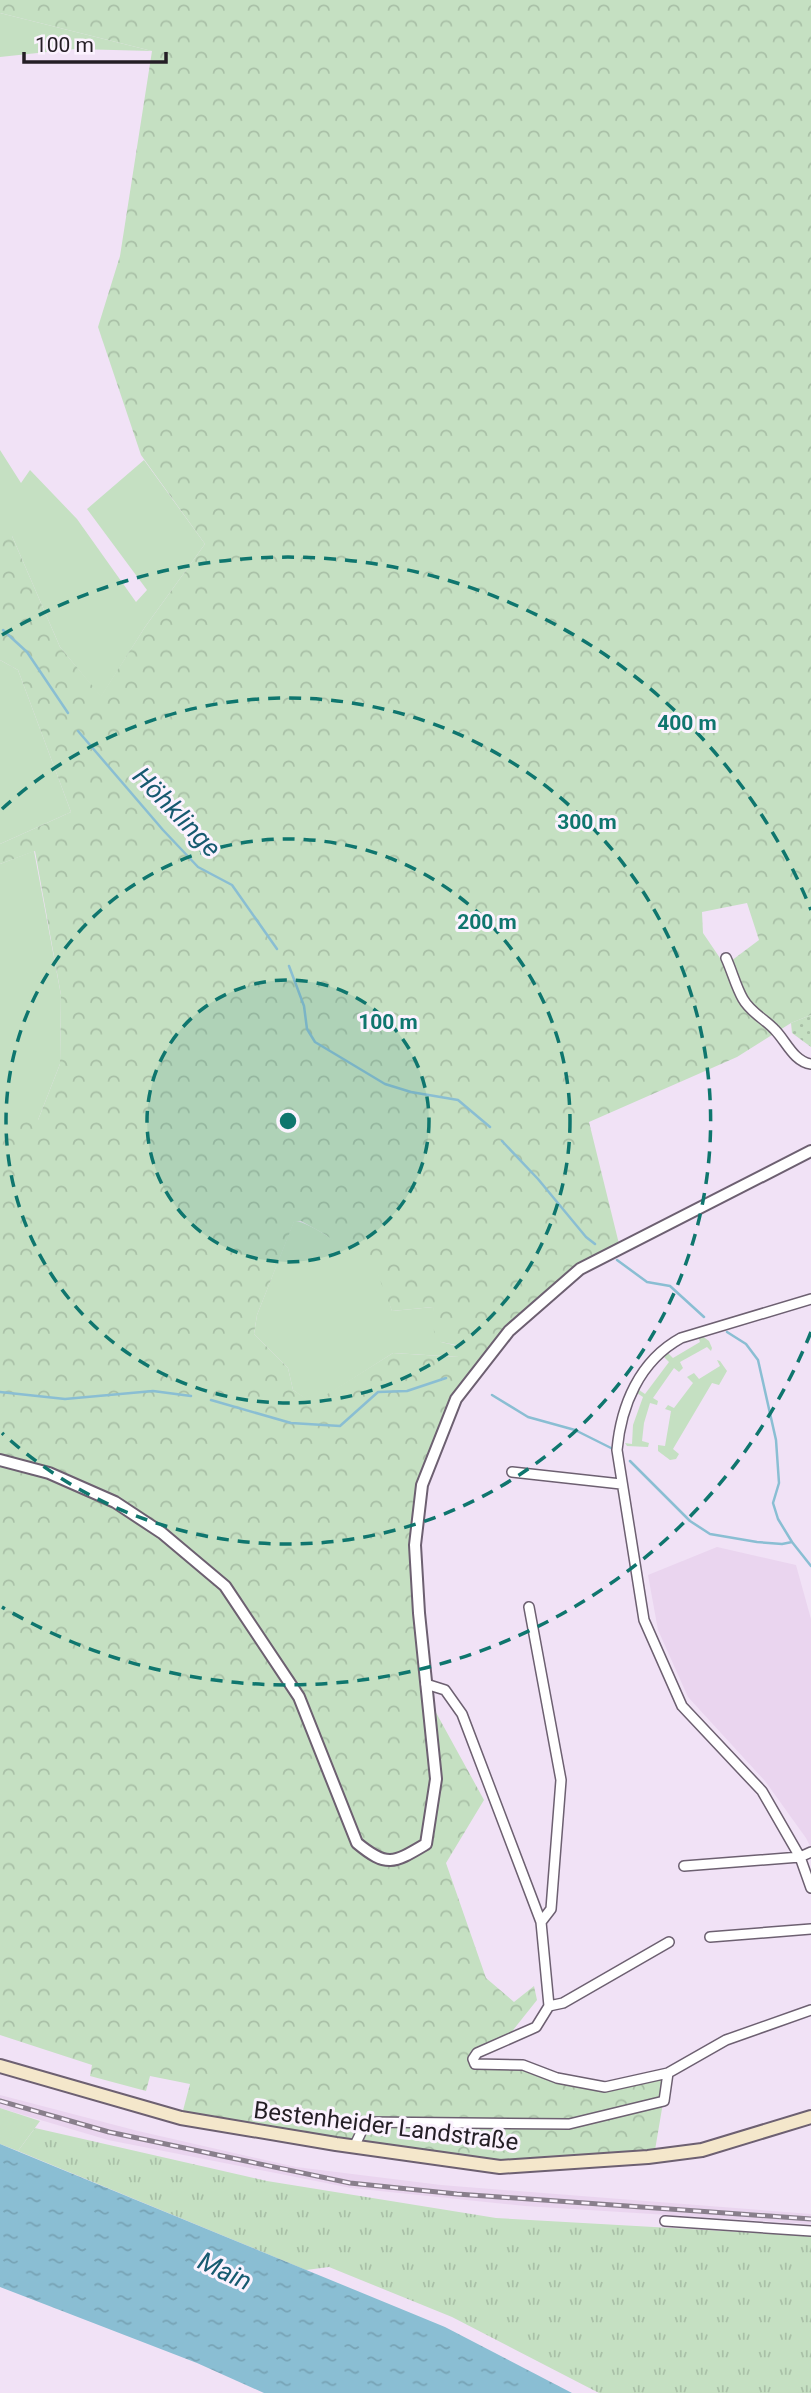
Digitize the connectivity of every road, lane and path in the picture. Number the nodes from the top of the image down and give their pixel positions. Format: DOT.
graph roads {
  1 [pos="726,958"];
  2 [pos="811,1064"];
  3 [pos="811,1151"];
  4 [pos="811,1299"];
  5 [pos="0,1460"];
  6 [pos="512,1472"];
  7 [pos="621,1484"];
  8 [pos="529,1607"];
  9 [pos="426,1685"];
  10 [pos="811,1852"];
  11 [pos="800,1857"];
  12 [pos="684,1866"];
  13 [pos="811,1888"];
  14 [pos="541,1922"];
  15 [pos="811,1929"];
  16 [pos="710,1937"];
  17 [pos="669,1942"];
  18 [pos="549,2006"];
  19 [pos="811,2010"];
  20 [pos="0,2066"];
  21 [pos="668,2073"];
  22 [pos="810,2120"];
  23 [pos="354,2147"];
  24 [pos="665,2221"];
  25 [pos="811,2231"];
  1 -- 2 [label="street"];
  3 -- 9 [label="street"];
  4 -- 7 [label="street"];
  5 -- 9 [label="street"];
  6 -- 7 [label="street"];
  7 -- 11 [label="street"];
  8 -- 14 [label="street"];
  9 -- 14 [label="street"];
  10 -- 11 [label="street"];
  11 -- 12 [label="street"];
  11 -- 13 [label="street"];
  14 -- 18 [label="street"];
  15 -- 16 [label="street"];
  17 -- 18 [label="street"];
  18 -- 21 [label="street"];
  19 -- 21 [label="street"];
  20 -- 23 [label="main road, Bestenheider Landstraße"];
  21 -- 23 [label="street"];
  22 -- 23 [label="main road, Bestenheider Landstraße"];
  24 -- 25 [label="street"];
}
